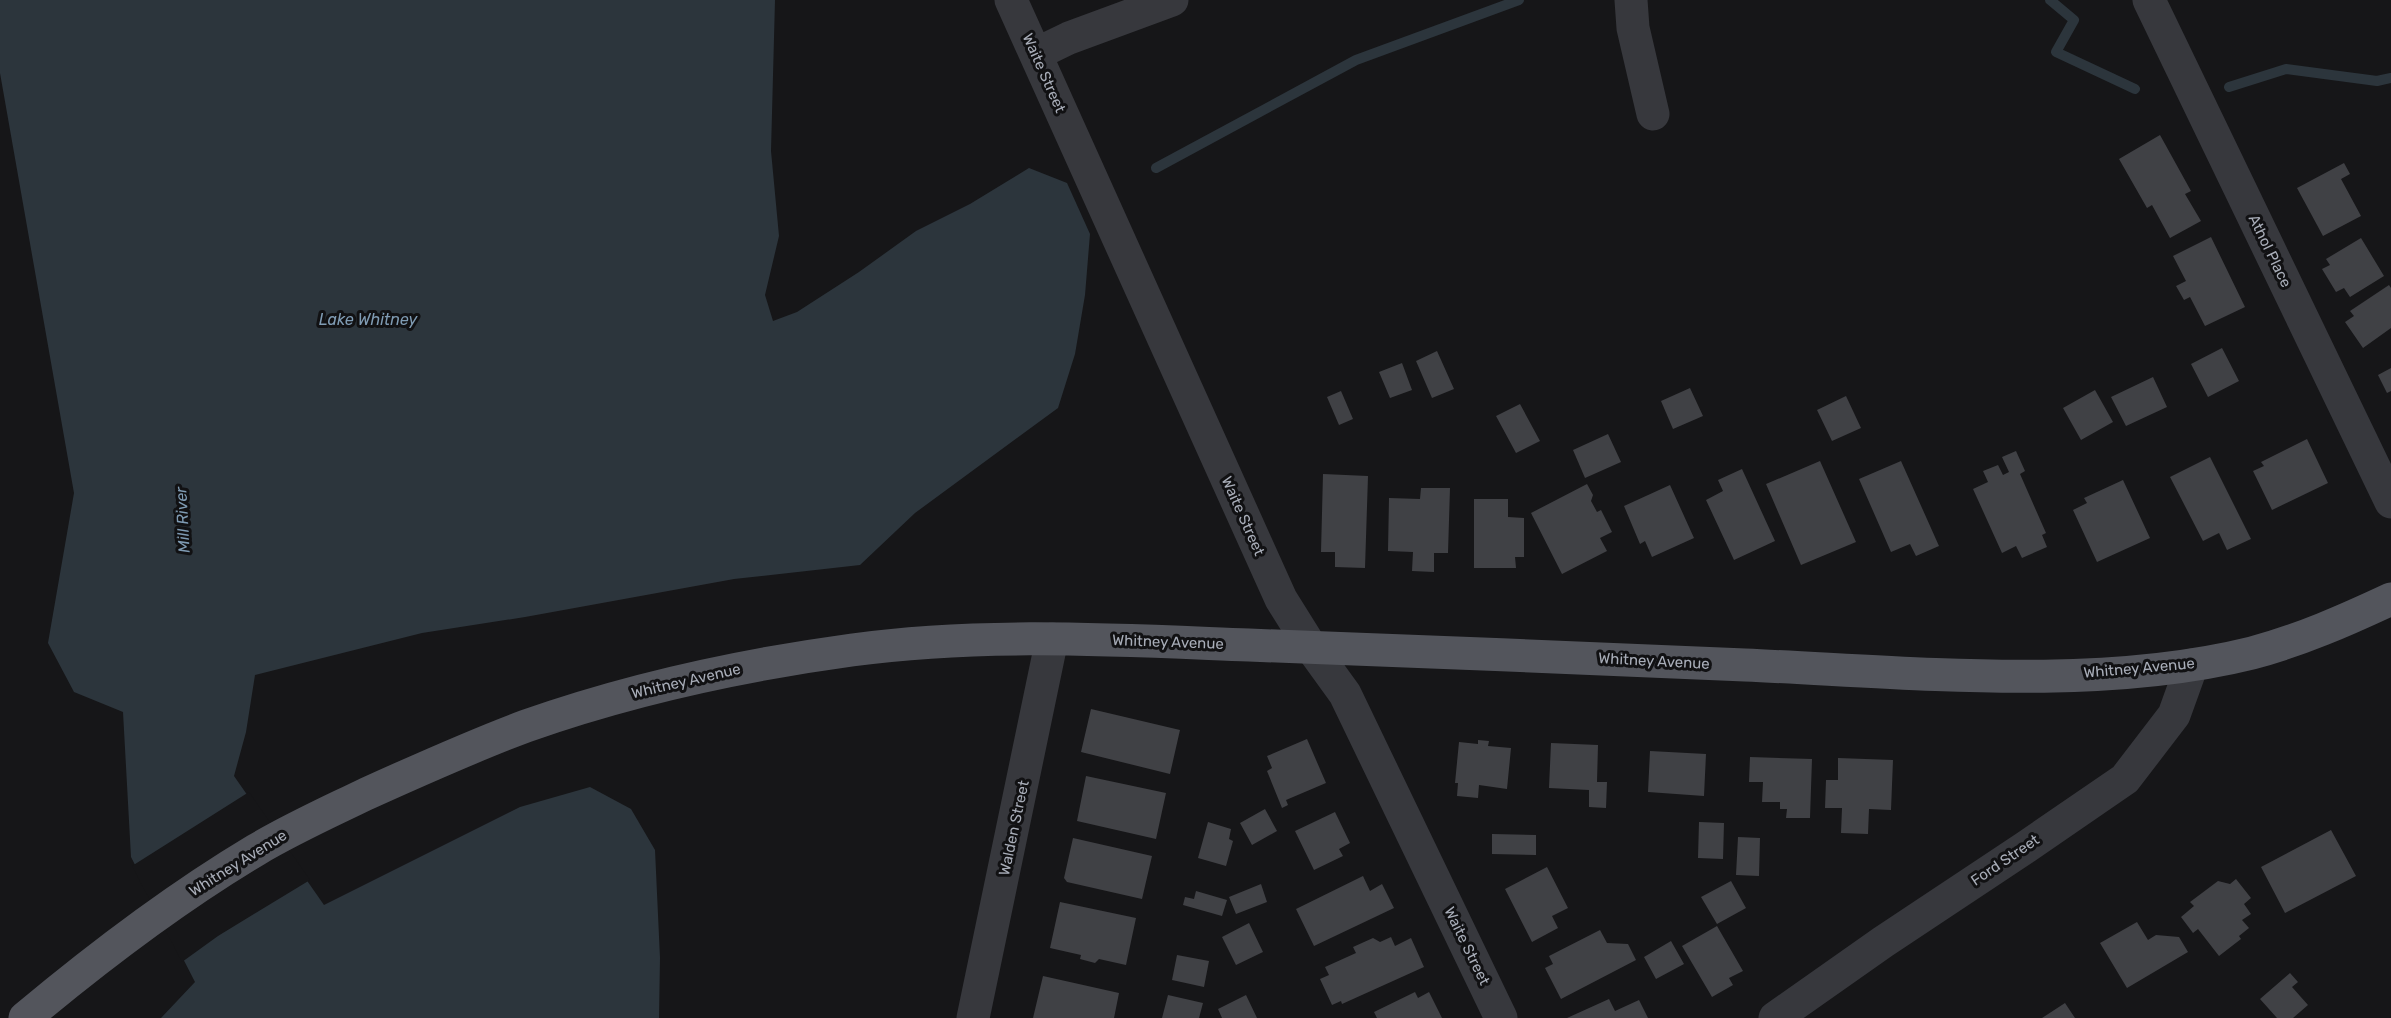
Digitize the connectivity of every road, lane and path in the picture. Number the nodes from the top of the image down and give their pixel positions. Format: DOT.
graph roads {
  1 [pos="1011,0"];
  2 [pos="1172,0"];
  3 [pos="2149,0"];
  4 [pos="1632,14"];
  5 [pos="1036,54"];
  6 [pos="1653,114"];
  7 [pos="2391,502"];
  8 [pos="2391,599"];
  9 [pos="1052,639"];
  10 [pos="1311,647"];
  11 [pos="2192,664"];
  12 [pos="25,1018"];
  13 [pos="973,1018"];
  14 [pos="1502,1018"];
  15 [pos="1775,1018"];
  1 -- 5 [label="street, Waite Street"];
  2 -- 5 [label="street"];
  3 -- 7 [label="street, Athol Place"];
  4 -- 6 [label="street"];
  5 -- 10 [label="street, Waite Street"];
  8 -- 11 [label="main road, Whitney Avenue"];
  9 -- 10 [label="main road, Whitney Avenue"];
  9 -- 12 [label="main road, Whitney Avenue"];
  9 -- 13 [label="street, Walden Street"];
  10 -- 11 [label="main road, Whitney Avenue"];
  10 -- 14 [label="street, Waite Street"];
  11 -- 15 [label="street, Ford Street"];
}
